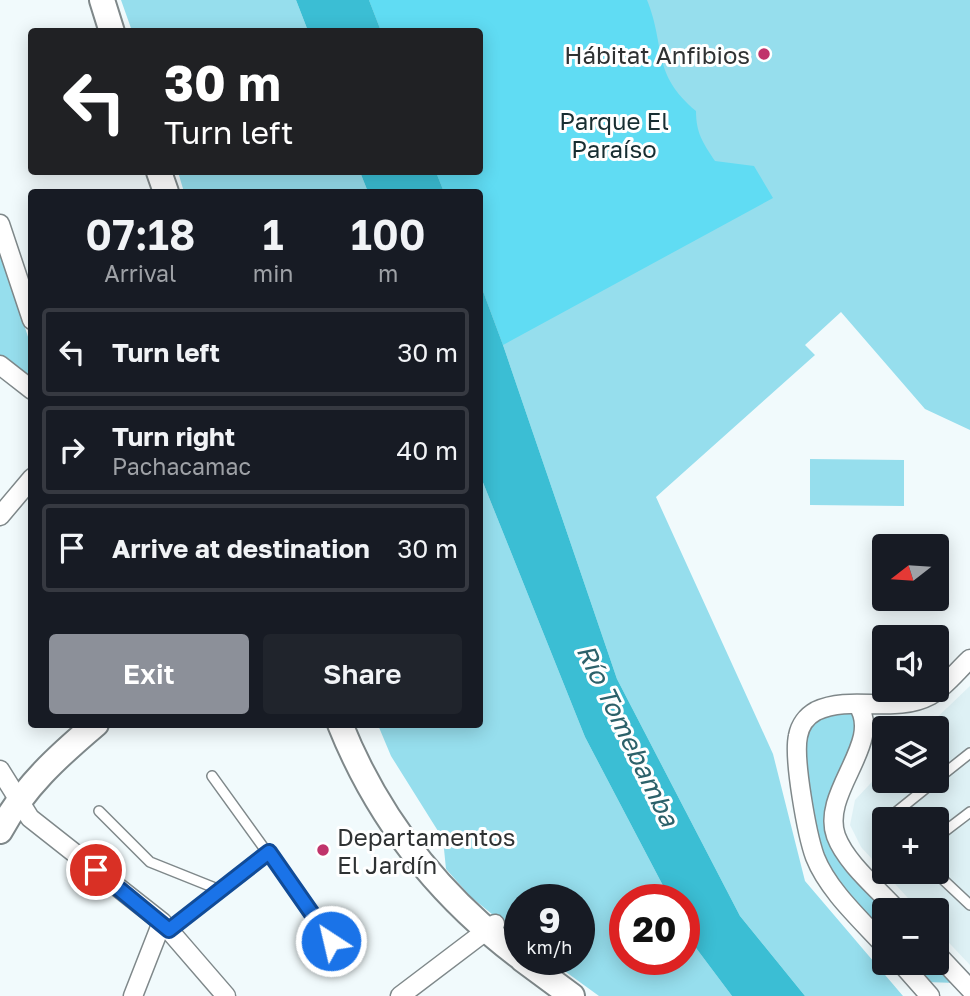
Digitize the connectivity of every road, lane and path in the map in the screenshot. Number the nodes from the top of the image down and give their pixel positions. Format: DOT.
graph roads {
  1 [pos="102,0"];
  2 [pos="111,28"];
  3 [pos="0,224"];
  4 [pos="28,308"];
  5 [pos="0,365"];
  6 [pos="28,387"];
  7 [pos="28,483"];
  8 [pos="0,516"];
  9 [pos="970,659"];
  10 [pos="857,704"];
  11 [pos="91,728"];
  12 [pos="343,728"];
  13 [pos="970,753"];
  14 [pos="0,770"];
  15 [pos="949,770"];
  16 [pos="212,776"];
  17 [pos="920,793"];
  18 [pos="17,800"];
  19 [pos="902,807"];
  20 [pos="99,811"];
  21 [pos="970,812"];
  22 [pos="949,828"];
  23 [pos="0,831"];
  24 [pos="269,852"];
  25 [pos="947,884"];
  26 [pos="220,890"];
  27 [pos="886,898"];
  28 [pos="970,905"];
  29 [pos="166,926"];
  30 [pos="491,928"];
  31 [pos="872,930"];
  32 [pos="331,941"];
  33 [pos="504,941"];
  34 [pos="949,967"];
  35 [pos="544,975"];
  36 [pos="911,975"];
  37 [pos="970,989"];
  38 [pos="133,996"];
  39 [pos="226,996"];
  40 [pos="400,996"];
  41 [pos="572,996"];
  42 [pos="930,996"];
  43 [pos="941,996"];
  1 -- 2 [label="main road"];
  3 -- 4 [label="street"];
  5 -- 6 [label="street"];
  7 -- 8 [label="street"];
  9 -- 10 [label="street"];
  10 -- 27 [label="street"];
  10 -- 31 [label="street"];
  11 -- 18 [label="main road"];
  12 -- 30 [label="main road"];
  13 -- 15 [label="lane"];
  14 -- 18 [label="street"];
  16 -- 24 [label="lane"];
  17 -- 19 [label="lane"];
  18 -- 23 [label="main road"];
  18 -- 29 [label="street"];
  20 -- 26 [label="lane"];
  21 -- 22 [label="lane"];
  24 -- 26 [label="lane"];
  24 -- 32 [label="lane"];
  25 -- 28 [label="lane"];
  26 -- 29 [label="lane"];
  29 -- 38 [label="street"];
  29 -- 39 [label="street"];
  30 -- 33 [label="main road"];
  30 -- 40 [label="street"];
  34 -- 37 [label="street"];
  35 -- 41 [label="main road"];
  36 -- 42 [label="street"];
  42 -- 43 [label="street"];
}
